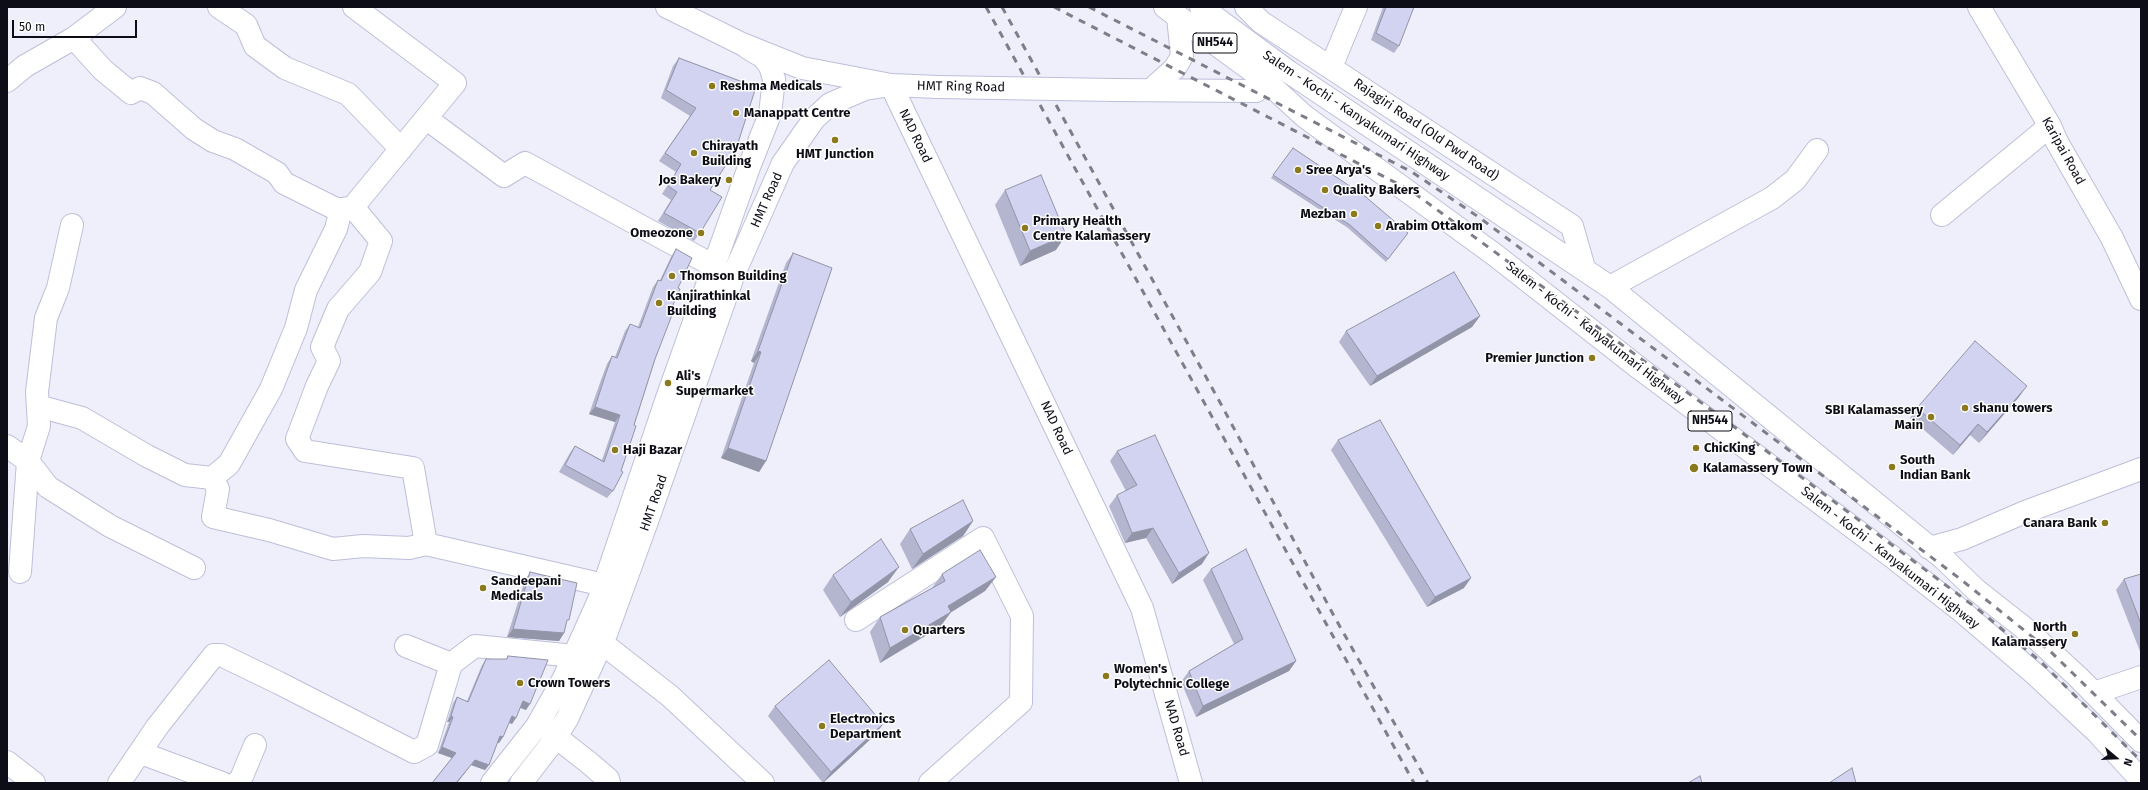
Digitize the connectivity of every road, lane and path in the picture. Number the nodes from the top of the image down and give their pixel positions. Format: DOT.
graph roads {
  1 [pos="115,7"];
  2 [pos="220,7"];
  3 [pos="354,7"];
  4 [pos="667,7"];
  5 [pos="1201,7"];
  6 [pos="1246,7"];
  7 [pos="1356,7"];
  8 [pos="1979,7"];
  9 [pos="1171,12"];
  10 [pos="74,38"];
  11 [pos="1246,40"];
  12 [pos="742,44"];
  13 [pos="1221,47"];
  14 [pos="1331,67"];
  15 [pos="1264,80"];
  16 [pos="7,81"];
  17 [pos="890,85"];
  18 [pos="1152,89"];
  19 [pos="427,118"];
  20 [pos="2050,126"];
  21 [pos="401,149"];
  22 [pos="1817,150"];
  23 [pos="347,208"];
  24 [pos="1942,215"];
  25 [pos="72,225"];
  26 [pos="714,266"];
  27 [pos="1584,268"];
  28 [pos="1610,287"];
  29 [pos="2141,299"];
  30 [pos="38,406"];
  31 [pos="7,446"];
  32 [pos="28,461"];
  33 [pos="2141,469"];
  34 [pos="212,478"];
  35 [pos="426,544"];
  36 [pos="1929,548"];
  37 [pos="194,568"];
  38 [pos="20,572"];
  39 [pos="604,586"];
  40 [pos="856,620"];
  41 [pos="602,643"];
  42 [pos="406,646"];
  43 [pos="574,656"];
  44 [pos="451,664"];
  45 [pos="2141,677"];
  46 [pos="2094,693"];
  47 [pos="556,737"];
  48 [pos="2141,741"];
  49 [pos="255,745"];
  50 [pos="141,753"];
  51 [pos="7,762"];
  52 [pos="2141,780"];
  53 [pos="34,783"];
  54 [pos="119,783"];
  55 [pos="222,783"];
  56 [pos="236,783"];
  57 [pos="492,783"];
  58 [pos="521,783"];
  59 [pos="610,783"];
  60 [pos="763,783"];
  61 [pos="930,783"];
  62 [pos="1191,783"];
  1 -- 10 [label="main road"];
  2 -- 21 [label="main road"];
  3 -- 19 [label="main road"];
  4 -- 12 [label="main road, HMT Ring Road"];
  5 -- 11 [label="main road, Salem - Kochi - Kanyakumari Highway / NH544"];
  6 -- 14 [label="main road, Rajagiri Road (Old Pwd Road)"];
  7 -- 14 [label="main road"];
  8 -- 20 [label="main road, Karipai Road"];
  9 -- 13 [label="main road, Salem - Kochi - Kanyakumari Highway / NH544"];
  9 -- 18 [label="main road"];
  10 -- 16 [label="main road"];
  10 -- 23 [label="main road"];
  11 -- 13 [label="main road"];
  11 -- 27 [label="main road, Salem - Kochi - Kanyakumari Highway / NH544"];
  12 -- 17 [label="main road, HMT Ring Road"];
  12 -- 26 [label="main road, HMT Road"];
  13 -- 15 [label="main road, Salem - Kochi - Kanyakumari Highway / NH544"];
  14 -- 27 [label="main road, Rajagiri Road (Old Pwd Road)"];
  15 -- 18 [label="main road, HMT Ring Road"];
  15 -- 52 [label="main road, Salem - Kochi - Kanyakumari Highway / NH544"];
  17 -- 18 [label="main road, HMT Ring Road, bridge"];
  17 -- 41 [label="main road, HMT Road"];
  17 -- 62 [label="main road, NAD Road"];
  19 -- 21 [label="main road"];
  19 -- 26 [label="main road"];
  20 -- 24 [label="main road"];
  20 -- 29 [label="main road, Karipai Road"];
  21 -- 23 [label="main road"];
  22 -- 28 [label="main road"];
  23 -- 34 [label="main road"];
  23 -- 35 [label="main road"];
  25 -- 30 [label="main road"];
  26 -- 39 [label="main road, HMT Road"];
  27 -- 28 [label="main road, Salem - Kochi - Kanyakumari Highway / NH544"];
  28 -- 36 [label="main road, Salem - Kochi - Kanyakumari Highway / NH544"];
  30 -- 32 [label="main road"];
  30 -- 34 [label="main road"];
  31 -- 32 [label="main road"];
  32 -- 37 [label="main road"];
  32 -- 38 [label="main road"];
  33 -- 36 [label="main road"];
  34 -- 35 [label="main road"];
  35 -- 39 [label="main road"];
  36 -- 46 [label="main road, Salem - Kochi - Kanyakumari Highway / NH544"];
  39 -- 43 [label="main road, HMT Road"];
  40 -- 61 [label="main road"];
  41 -- 47 [label="main road, HMT Road"];
  41 -- 60 [label="main road"];
  42 -- 44 [label="main road"];
  43 -- 44 [label="main road"];
  43 -- 57 [label="main road, HMT Road"];
  44 -- 50 [label="main road"];
  45 -- 46 [label="main road"];
  46 -- 48 [label="main road, Salem - Kochi - Kanyakumari Highway / NH544"];
  47 -- 58 [label="main road, HMT Road"];
  47 -- 59 [label="main road"];
  49 -- 56 [label="main road"];
  50 -- 54 [label="main road"];
  50 -- 55 [label="main road"];
  51 -- 53 [label="main road"];
}
